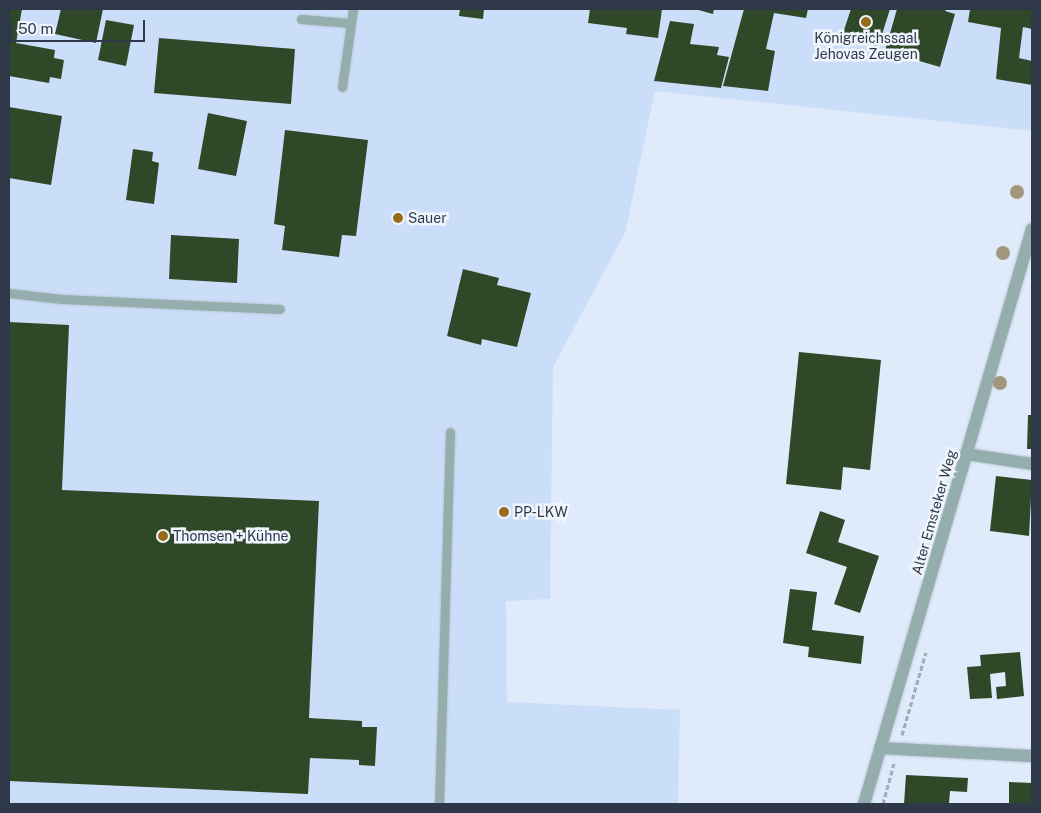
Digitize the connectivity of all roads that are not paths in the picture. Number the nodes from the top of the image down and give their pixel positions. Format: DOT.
graph roads {
  1 [pos="353,9"];
  2 [pos="301,19"];
  3 [pos="350,23"];
  4 [pos="342,87"];
  5 [pos="1032,229"];
  6 [pos="9,293"];
  7 [pos="280,309"];
  8 [pos="450,432"];
  9 [pos="966,454"];
  10 [pos="1032,464"];
  11 [pos="880,748"];
  12 [pos="1032,756"];
  13 [pos="439,804"];
  14 [pos="864,804"];
  1 -- 3 [label="lane"];
  2 -- 3 [label="lane"];
  3 -- 4 [label="lane"];
  5 -- 9 [label="street, Alter Emsteker Weg"];
  6 -- 7 [label="lane"];
  8 -- 13 [label="lane"];
  9 -- 10 [label="street"];
  9 -- 11 [label="street, Alter Emsteker Weg"];
  11 -- 12 [label="street"];
  11 -- 14 [label="street, Alter Emsteker Weg"];
}
